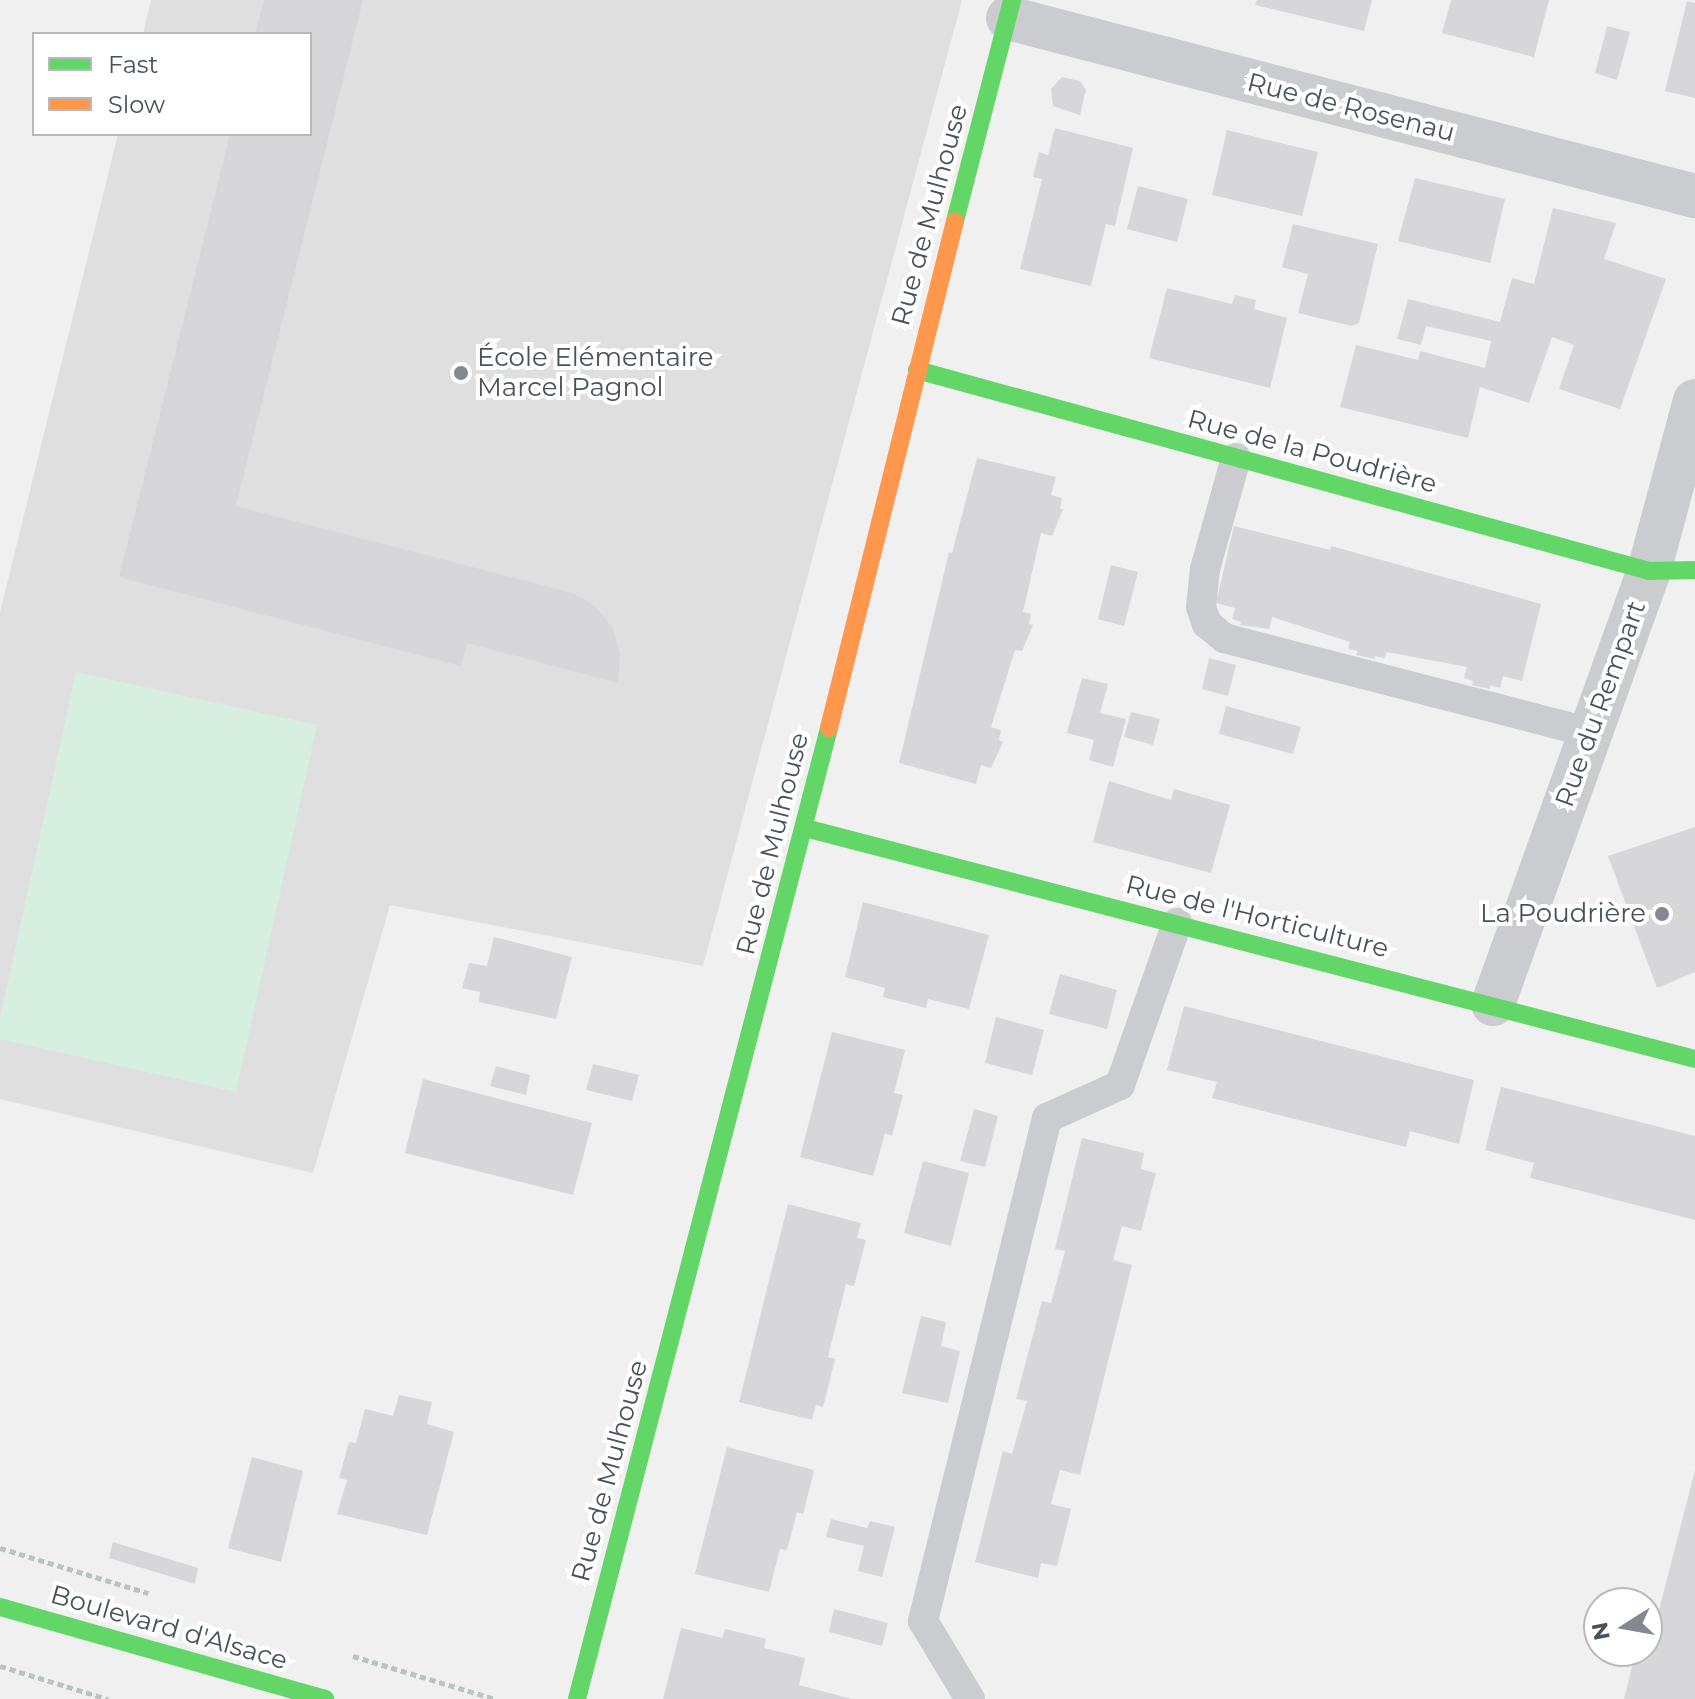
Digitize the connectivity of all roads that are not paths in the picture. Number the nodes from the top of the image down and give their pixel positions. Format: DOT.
graph roads {
  1 [pos="1010,9"];
  2 [pos="1695,196"];
  3 [pos="917,370"];
  4 [pos="1695,401"];
  5 [pos="1236,458"];
  6 [pos="1695,570"];
  7 [pos="1649,571"];
  8 [pos="1591,733"];
  9 [pos="805,828"];
  10 [pos="1177,923"];
  11 [pos="1493,1004"];
  12 [pos="1695,1059"];
  13 [pos="0,1607"];
  14 [pos="325,1699"];
  15 [pos="577,1699"];
  16 [pos="970,1699"];
  1 -- 2 [label="street, Rue de Rosenau"];
  1 -- 3 [label="street, Rue de Mulhouse"];
  3 -- 5 [label="street, Rue de la Poudrière"];
  3 -- 9 [label="street, Rue de Mulhouse"];
  4 -- 7 [label="street, Rue du Rempart"];
  5 -- 7 [label="street, Rue de la Poudrière"];
  5 -- 8 [label="lane"];
  6 -- 7 [label="street, Rue de la Poudrière"];
  7 -- 8 [label="street, Rue du Rempart"];
  8 -- 11 [label="street, Rue du Rempart"];
  9 -- 10 [label="street, Rue de l'Horticulture"];
  9 -- 15 [label="street, Rue de Mulhouse"];
  10 -- 11 [label="street, Rue de l'Horticulture"];
  10 -- 16 [label="lane"];
  11 -- 12 [label="street, Rue de l'Horticulture"];
  13 -- 14 [label="street, Boulevard d'Alsace"];
}
